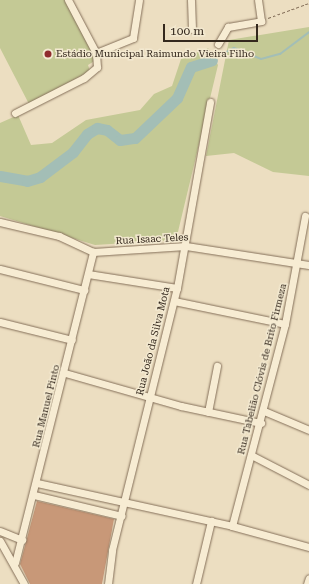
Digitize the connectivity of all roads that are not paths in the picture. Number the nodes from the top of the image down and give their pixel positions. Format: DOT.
graph roads {
  1 [pos="68,0"];
  2 [pos="139,0"];
  3 [pos="192,0"];
  4 [pos="258,0"];
  5 [pos="192,28"];
  6 [pos="218,44"];
  7 [pos="96,53"];
  8 [pos="210,102"];
  9 [pos="15,113"];
  10 [pos="305,216"];
  11 [pos="0,222"];
  12 [pos="186,246"];
  13 [pos="93,252"];
  14 [pos="296,264"];
  15 [pos="309,265"];
  16 [pos="0,269"];
  17 [pos="88,274"];
  18 [pos="177,288"];
  19 [pos="84,290"];
  20 [pos="174,301"];
  21 [pos="0,322"];
  22 [pos="285,324"];
  23 [pos="72,340"];
  24 [pos="217,366"];
  25 [pos="65,373"];
  26 [pos="149,396"];
  27 [pos="264,411"];
  28 [pos="208,412"];
  29 [pos="260,423"];
  30 [pos="309,430"];
  31 [pos="251,455"];
  32 [pos="37,483"];
  33 [pos="309,484"];
  34 [pos="34,495"];
  35 [pos="125,502"];
  36 [pos="122,516"];
  37 [pos="211,521"];
  38 [pos="232,526"];
  39 [pos="0,531"];
  40 [pos="22,540"];
  41 [pos="0,541"];
  42 [pos="309,547"];
  43 [pos="15,563"];
  44 [pos="309,578"];
  45 [pos="24,584"];
  46 [pos="108,584"];
  47 [pos="196,584"];
  48 [pos="307,584"];
  1 -- 7 [label="street"];
  2 -- 7 [label="street"];
  3 -- 5 [label="street"];
  4 -- 6 [label="street"];
  7 -- 9 [label="street"];
  8 -- 12 [label="street, Rua João da Silva Mota"];
  10 -- 14 [label="street, Rua Tabelião Clóvis de Brito Firmeza"];
  11 -- 13 [label="street, Rua Isaac Teles"];
  12 -- 13 [label="street, Rua Isaac Teles"];
  12 -- 14 [label="street, Rua Isaac Teles"];
  12 -- 18 [label="street, Rua João da Silva Mota"];
  13 -- 17 [label="street, Rua Manuel Pinto"];
  14 -- 15 [label="street, Rua Isaac Teles"];
  14 -- 22 [label="street, Rua Tabelião Clóvis de Brito Firmeza"];
  16 -- 19 [label="street"];
  17 -- 18 [label="street"];
  17 -- 19 [label="street, Rua Manuel Pinto"];
  18 -- 20 [label="street, Rua João da Silva Mota"];
  19 -- 23 [label="street, Rua Manuel Pinto"];
  20 -- 22 [label="street"];
  20 -- 26 [label="street, Rua João da Silva Mota"];
  21 -- 23 [label="street"];
  22 -- 27 [label="street, Rua Tabelião Clóvis de Brito Firmeza"];
  23 -- 25 [label="street, Rua Manuel Pinto"];
  24 -- 28 [label="street"];
  25 -- 26 [label="street"];
  25 -- 32 [label="street, Rua Manuel Pinto"];
  26 -- 28 [label="street"];
  26 -- 35 [label="street, Rua João da Silva Mota"];
  27 -- 29 [label="street, Rua Tabelião Clóvis de Brito Firmeza"];
  27 -- 30 [label="street"];
  28 -- 29 [label="street"];
  29 -- 31 [label="street, Rua Tabelião Clóvis de Brito Firmeza"];
  31 -- 33 [label="street"];
  31 -- 38 [label="street, Rua Tabelião Clóvis de Brito Firmeza"];
  32 -- 34 [label="street, Rua Manuel Pinto"];
  32 -- 35 [label="street"];
  34 -- 36 [label="street"];
  34 -- 40 [label="street, Rua Manuel Pinto"];
  35 -- 36 [label="street, Rua João da Silva Mota"];
  35 -- 37 [label="street"];
  36 -- 46 [label="street, Rua João da Silva Mota"];
  37 -- 38 [label="street"];
  37 -- 47 [label="street"];
  38 -- 42 [label="street"];
  39 -- 40 [label="street"];
  40 -- 43 [label="street, Rua Manuel Pinto"];
  41 -- 43 [label="street"];
  43 -- 45 [label="street"];
  44 -- 48 [label="street"];
}
